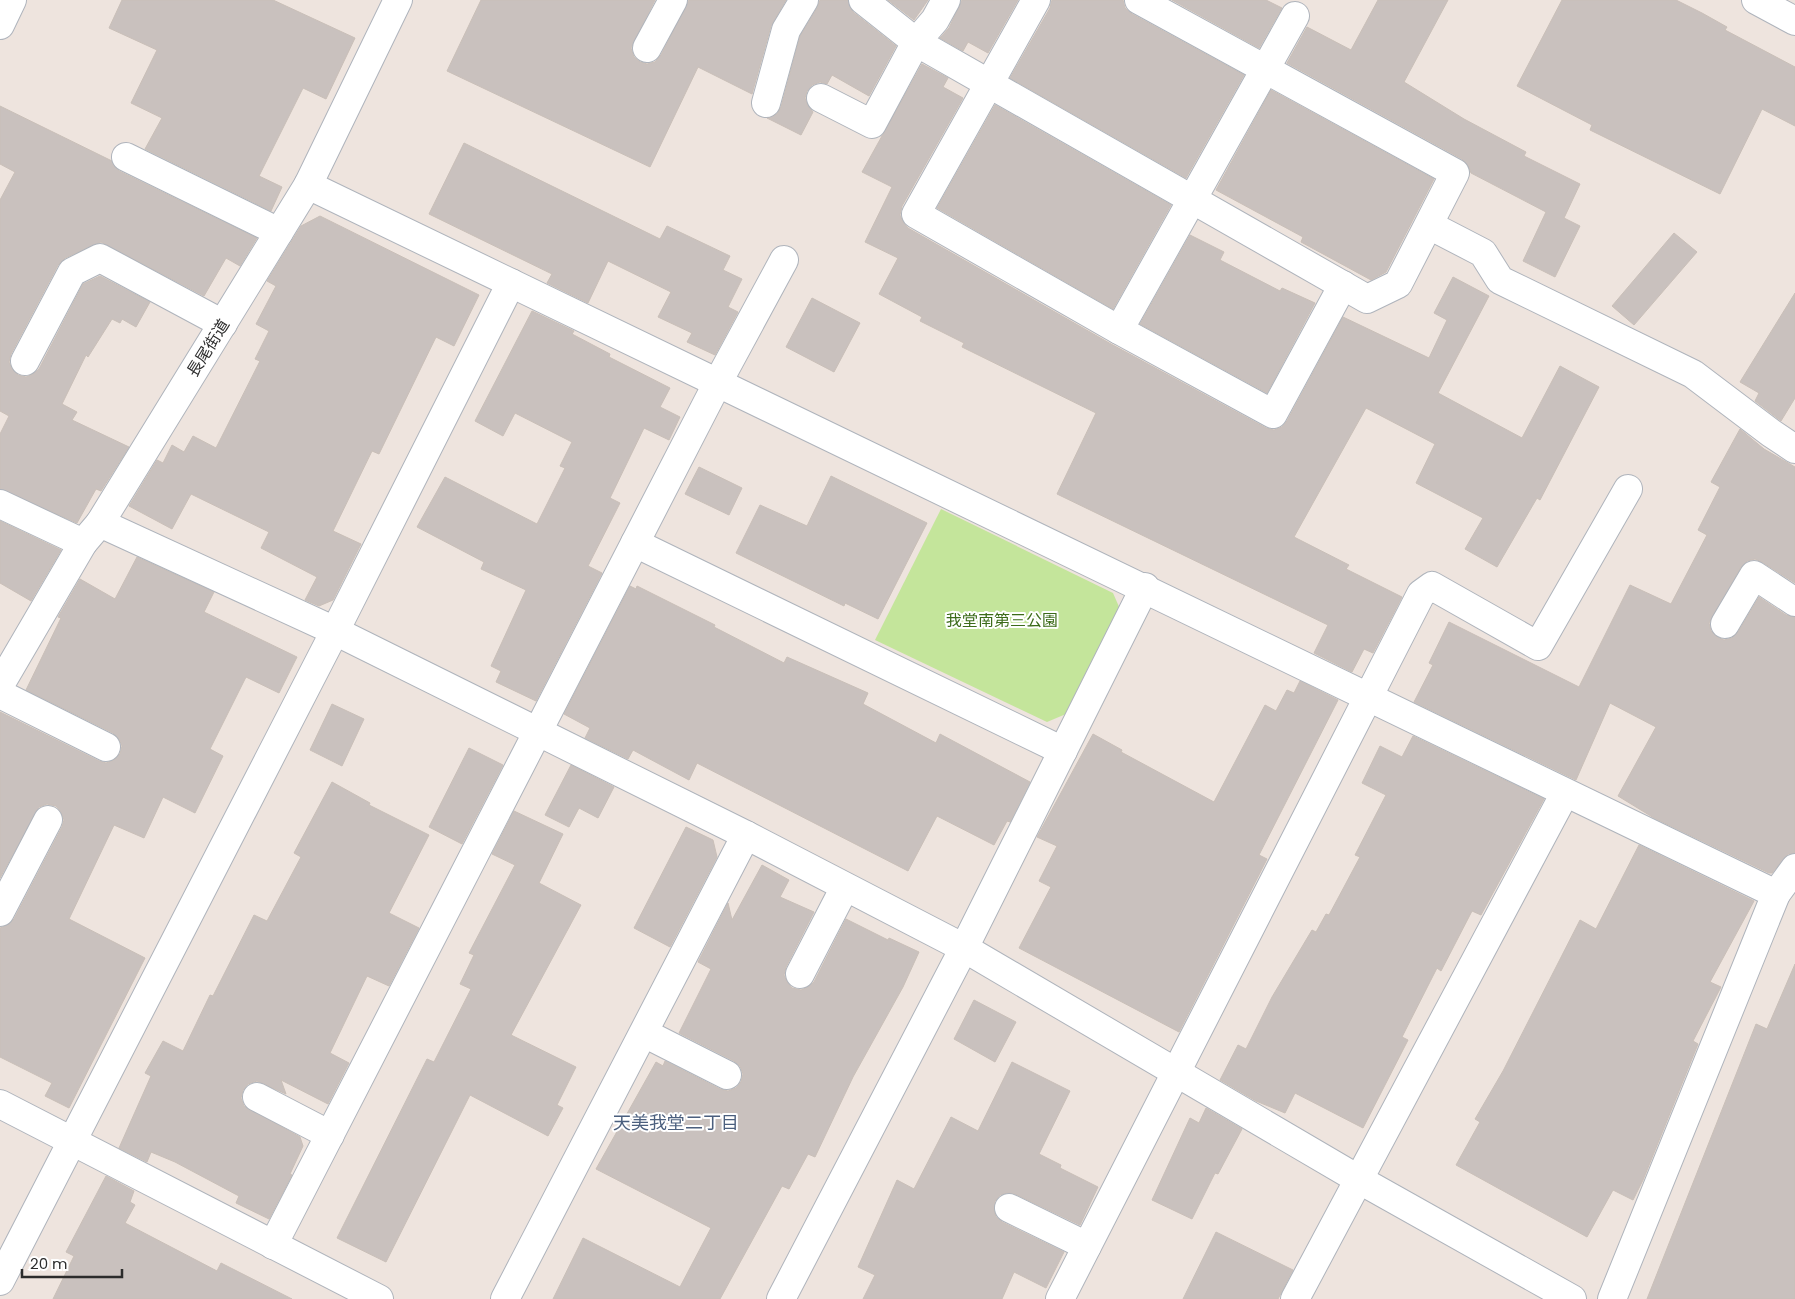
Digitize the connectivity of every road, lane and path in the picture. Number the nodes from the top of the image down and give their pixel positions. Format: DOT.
graph roads {
  1 [pos="12,0"];
  2 [pos="398,0"];
  3 [pos="672,0"];
  4 [pos="804,0"];
  5 [pos="863,0"];
  6 [pos="946,0"];
  7 [pos="1036,0"];
  8 [pos="1139,0"];
  9 [pos="1764,2"];
  10 [pos="1295,16"];
  11 [pos="1795,21"];
  12 [pos="0,25"];
  13 [pos="916,42"];
  14 [pos="647,48"];
  15 [pos="1265,69"];
  16 [pos="989,84"];
  17 [pos="821,98"];
  18 [pos="766,103"];
  19 [pos="126,157"];
  20 [pos="308,185"];
  21 [pos="1192,199"];
  22 [pos="1429,225"];
  23 [pos="279,232"];
  24 [pos="784,260"];
  25 [pos="512,283"];
  26 [pos="1343,285"];
  27 [pos="223,324"];
  28 [pos="1119,330"];
  29 [pos="25,361"];
  30 [pos="718,382"];
  31 [pos="1795,449"];
  32 [pos="1628,489"];
  33 [pos="0,504"];
  34 [pos="92,533"];
  35 [pos="635,543"];
  36 [pos="1145,587"];
  37 [pos="1795,602"];
  38 [pos="1725,624"];
  39 [pos="335,631"];
  40 [pos="0,685"];
  41 [pos="0,694"];
  42 [pos="1369,698"];
  43 [pos="538,732"];
  44 [pos="106,746"];
  45 [pos="1063,751"];
  46 [pos="1565,792"];
  47 [pos="48,820"];
  48 [pos="746,835"];
  49 [pos="1795,868"];
  50 [pos="845,887"];
  51 [pos="1776,894"];
  52 [pos="0,912"];
  53 [pos="964,948"];
  54 [pos="800,974"];
  55 [pos="644,1033"];
  56 [pos="1175,1072"];
  57 [pos="727,1075"];
  58 [pos="257,1097"];
  59 [pos="0,1104"];
  60 [pos="330,1135"];
  61 [pos="72,1142"];
  62 [pos="1358,1179"];
  63 [pos="1009,1208"];
  64 [pos="273,1245"];
  65 [pos="1087,1246"];
  66 [pos="0,1281"];
  67 [pos="379,1299"];
  68 [pos="505,1299"];
  69 [pos="781,1299"];
  70 [pos="1060,1299"];
  71 [pos="1294,1299"];
  72 [pos="1572,1299"];
  73 [pos="1612,1299"];
  1 -- 12 [label="street"];
  2 -- 20 [label="street, 長尾街道"];
  3 -- 14 [label="street"];
  4 -- 18 [label="street"];
  5 -- 13 [label="street"];
  6 -- 13 [label="street"];
  7 -- 16 [label="street"];
  8 -- 15 [label="street"];
  9 -- 11 [label="street"];
  10 -- 15 [label="street"];
  13 -- 16 [label="street"];
  13 -- 17 [label="street"];
  15 -- 21 [label="street"];
  15 -- 22 [label="street"];
  16 -- 21 [label="street"];
  16 -- 28 [label="street"];
  19 -- 23 [label="street"];
  20 -- 23 [label="street, 長尾街道"];
  20 -- 25 [label="street"];
  21 -- 26 [label="street"];
  21 -- 28 [label="street"];
  22 -- 26 [label="street"];
  22 -- 31 [label="street"];
  23 -- 27 [label="street, 長尾街道"];
  24 -- 30 [label="street"];
  25 -- 30 [label="street"];
  25 -- 39 [label="street"];
  26 -- 28 [label="street"];
  27 -- 29 [label="street"];
  27 -- 34 [label="street, 長尾街道"];
  30 -- 35 [label="street"];
  30 -- 36 [label="street"];
  32 -- 42 [label="street"];
  33 -- 34 [label="street"];
  34 -- 39 [label="street"];
  34 -- 40 [label="street, 長尾街道"];
  35 -- 43 [label="street"];
  35 -- 45 [label="street"];
  36 -- 42 [label="street"];
  36 -- 45 [label="street"];
  37 -- 38 [label="street"];
  39 -- 43 [label="street"];
  39 -- 61 [label="street"];
  41 -- 44 [label="street"];
  42 -- 46 [label="street"];
  42 -- 56 [label="street"];
  43 -- 48 [label="street"];
  43 -- 60 [label="street"];
  45 -- 53 [label="street"];
  46 -- 51 [label="street"];
  46 -- 62 [label="street"];
  47 -- 52 [label="street"];
  48 -- 50 [label="street"];
  48 -- 55 [label="street"];
  49 -- 51 [label="street"];
  50 -- 53 [label="street"];
  50 -- 54 [label="street"];
  51 -- 73 [label="street"];
  53 -- 56 [label="street"];
  53 -- 69 [label="street"];
  55 -- 57 [label="street"];
  55 -- 68 [label="street"];
  56 -- 62 [label="street"];
  56 -- 65 [label="street"];
  58 -- 60 [label="street"];
  59 -- 61 [label="street"];
  60 -- 64 [label="street"];
  61 -- 64 [label="street"];
  61 -- 66 [label="street"];
  62 -- 71 [label="street"];
  62 -- 72 [label="street"];
  63 -- 65 [label="street"];
  64 -- 67 [label="street"];
  65 -- 70 [label="street"];
}
